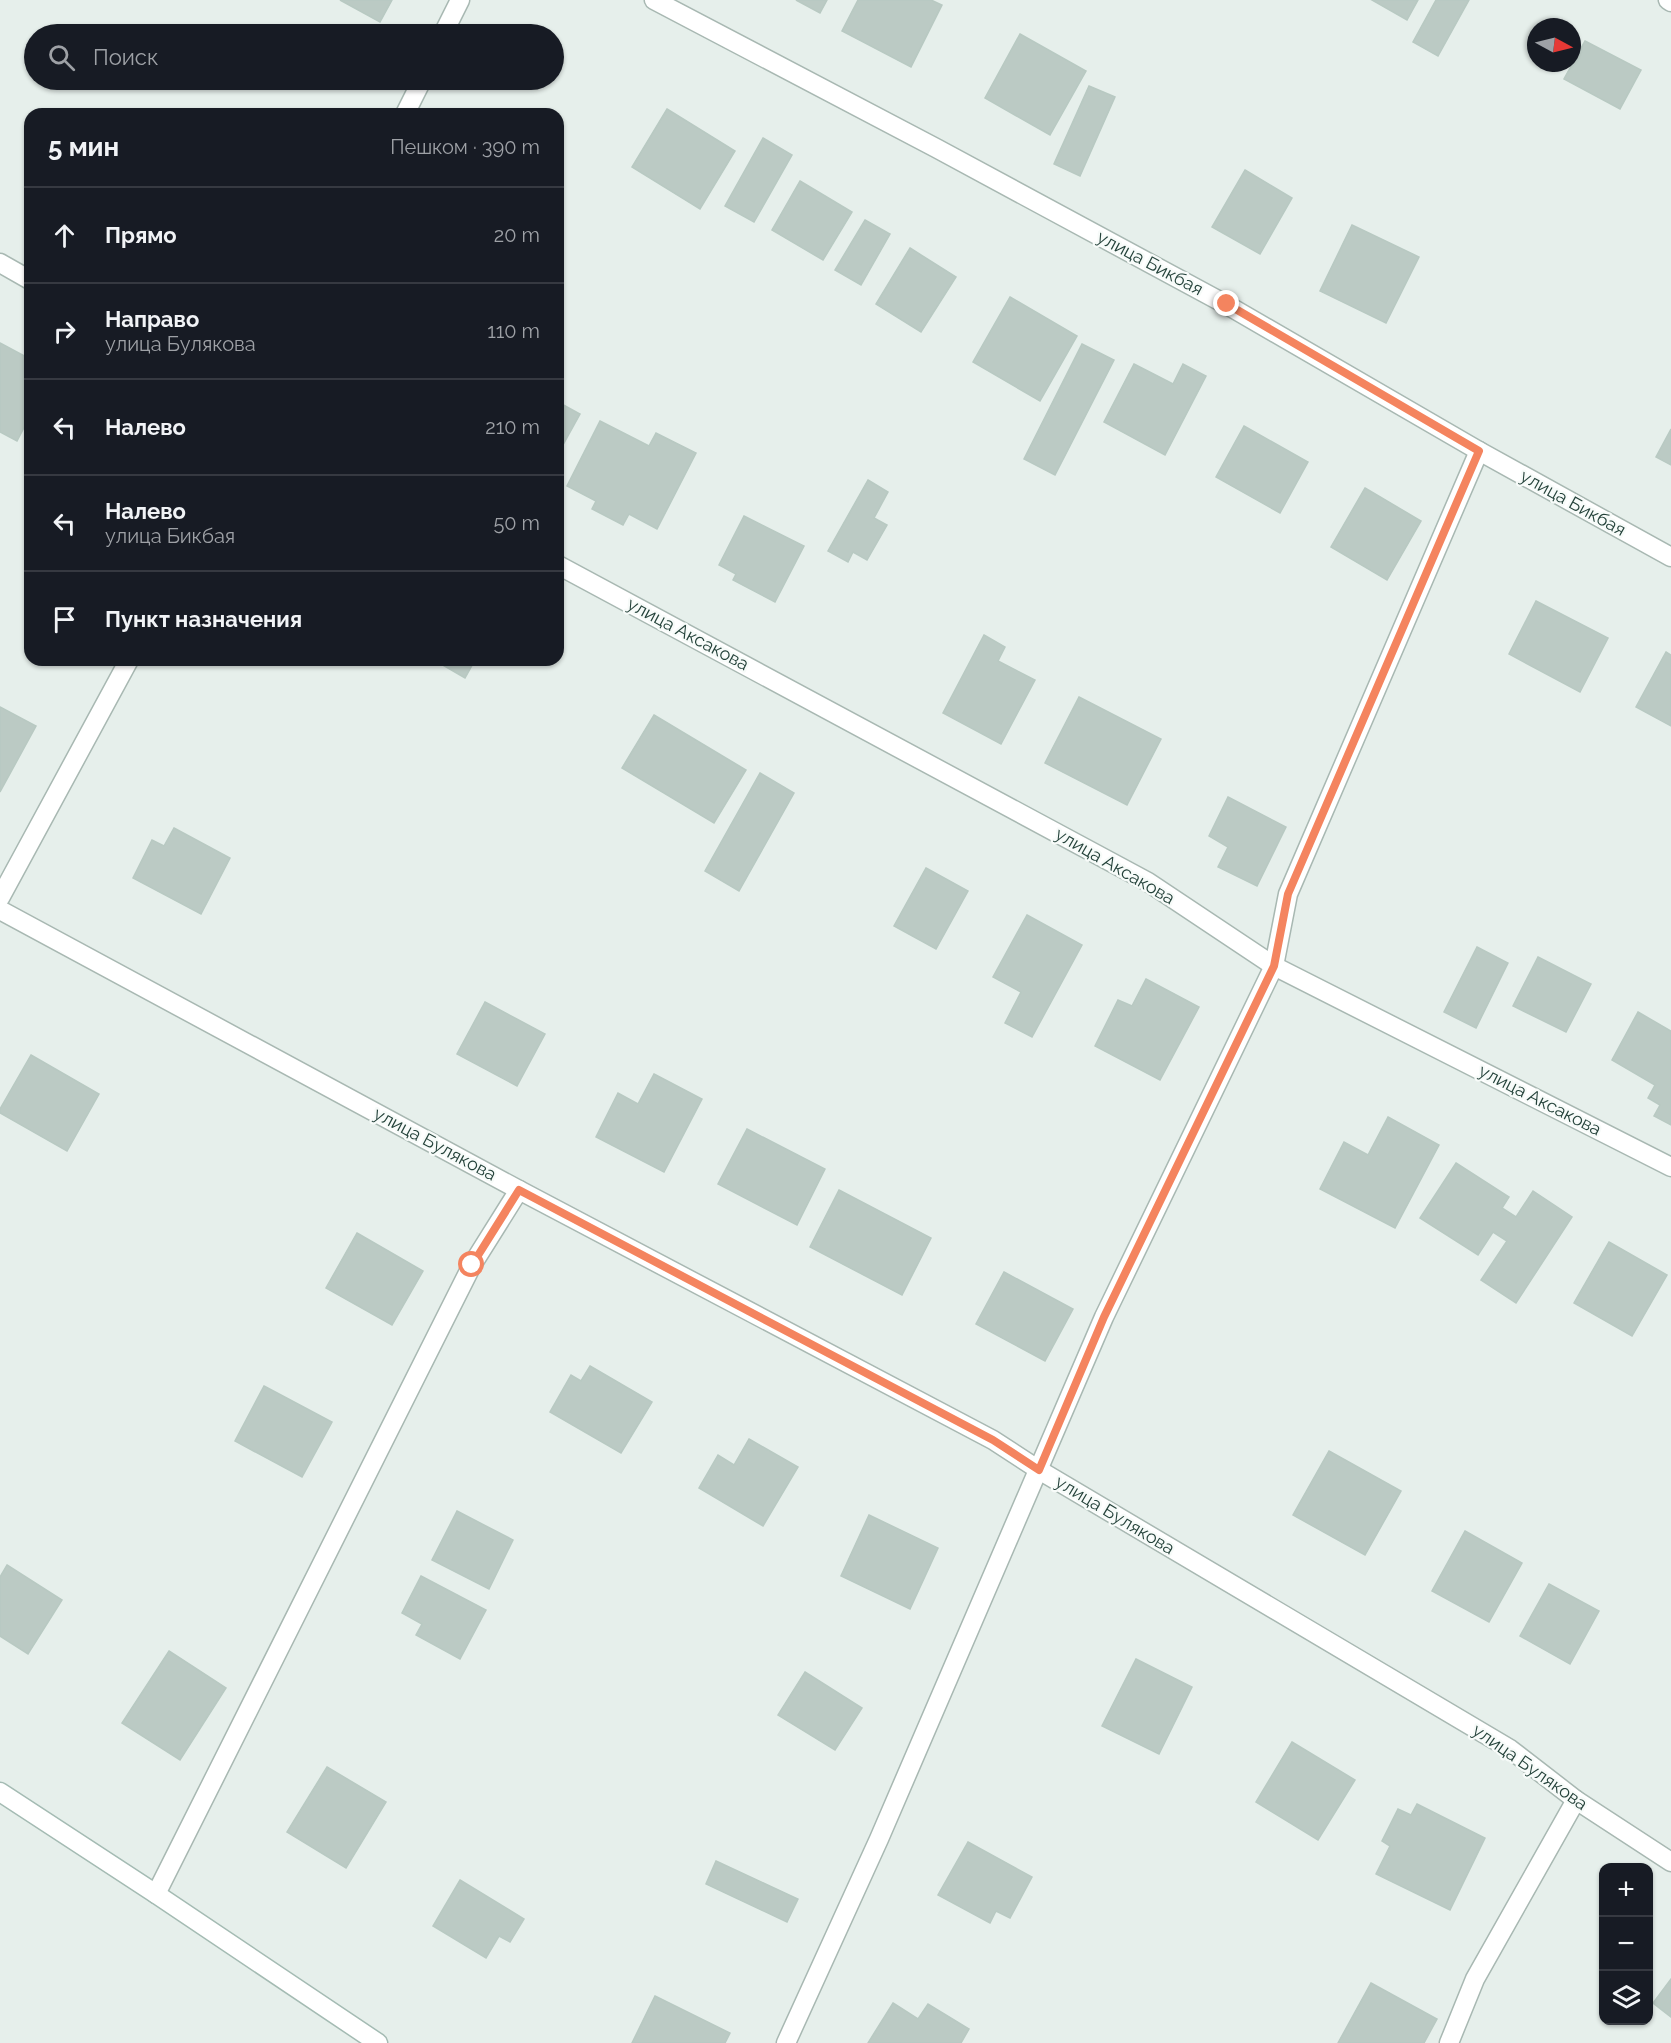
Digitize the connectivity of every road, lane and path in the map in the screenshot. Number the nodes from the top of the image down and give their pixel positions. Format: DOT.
graph roads {
  1 [pos="460,0"];
  2 [pos="654,0"];
  3 [pos="448,24"];
  4 [pos="417,90"];
  5 [pos="408,108"];
  6 [pos="0,263"];
  7 [pos="24,277"];
  8 [pos="1479,451"];
  9 [pos="1671,556"];
  10 [pos="564,568"];
  11 [pos="126,666"];
  12 [pos="0,898"];
  13 [pos="0,910"];
  14 [pos="1274,966"];
  15 [pos="1671,1167"];
  16 [pos="519,1190"];
  17 [pos="1039,1470"];
  18 [pos="0,1792"];
  19 [pos="1576,1800"];
  20 [pos="1671,1862"];
  21 [pos="156,1894"];
  22 [pos="378,2043"];
  23 [pos="786,2043"];
  24 [pos="1449,2043"];
  1 -- 3 [label="street"];
  2 -- 8 [label="street, улица Бикбая"];
  4 -- 5 [label="street"];
  6 -- 7 [label="street"];
  8 -- 9 [label="street, улица Бикбая"];
  8 -- 14 [label="street"];
  10 -- 14 [label="street, улица Аксакова"];
  11 -- 12 [label="street"];
  13 -- 16 [label="street, улица Булякова"];
  14 -- 15 [label="street, улица Аксакова"];
  14 -- 17 [label="street"];
  16 -- 17 [label="street, улица Булякова"];
  16 -- 21 [label="street"];
  17 -- 19 [label="street, улица Булякова"];
  17 -- 23 [label="street"];
  18 -- 21 [label="street"];
  19 -- 20 [label="street, улица Булякова"];
  19 -- 24 [label="street"];
  21 -- 22 [label="street"];
}
